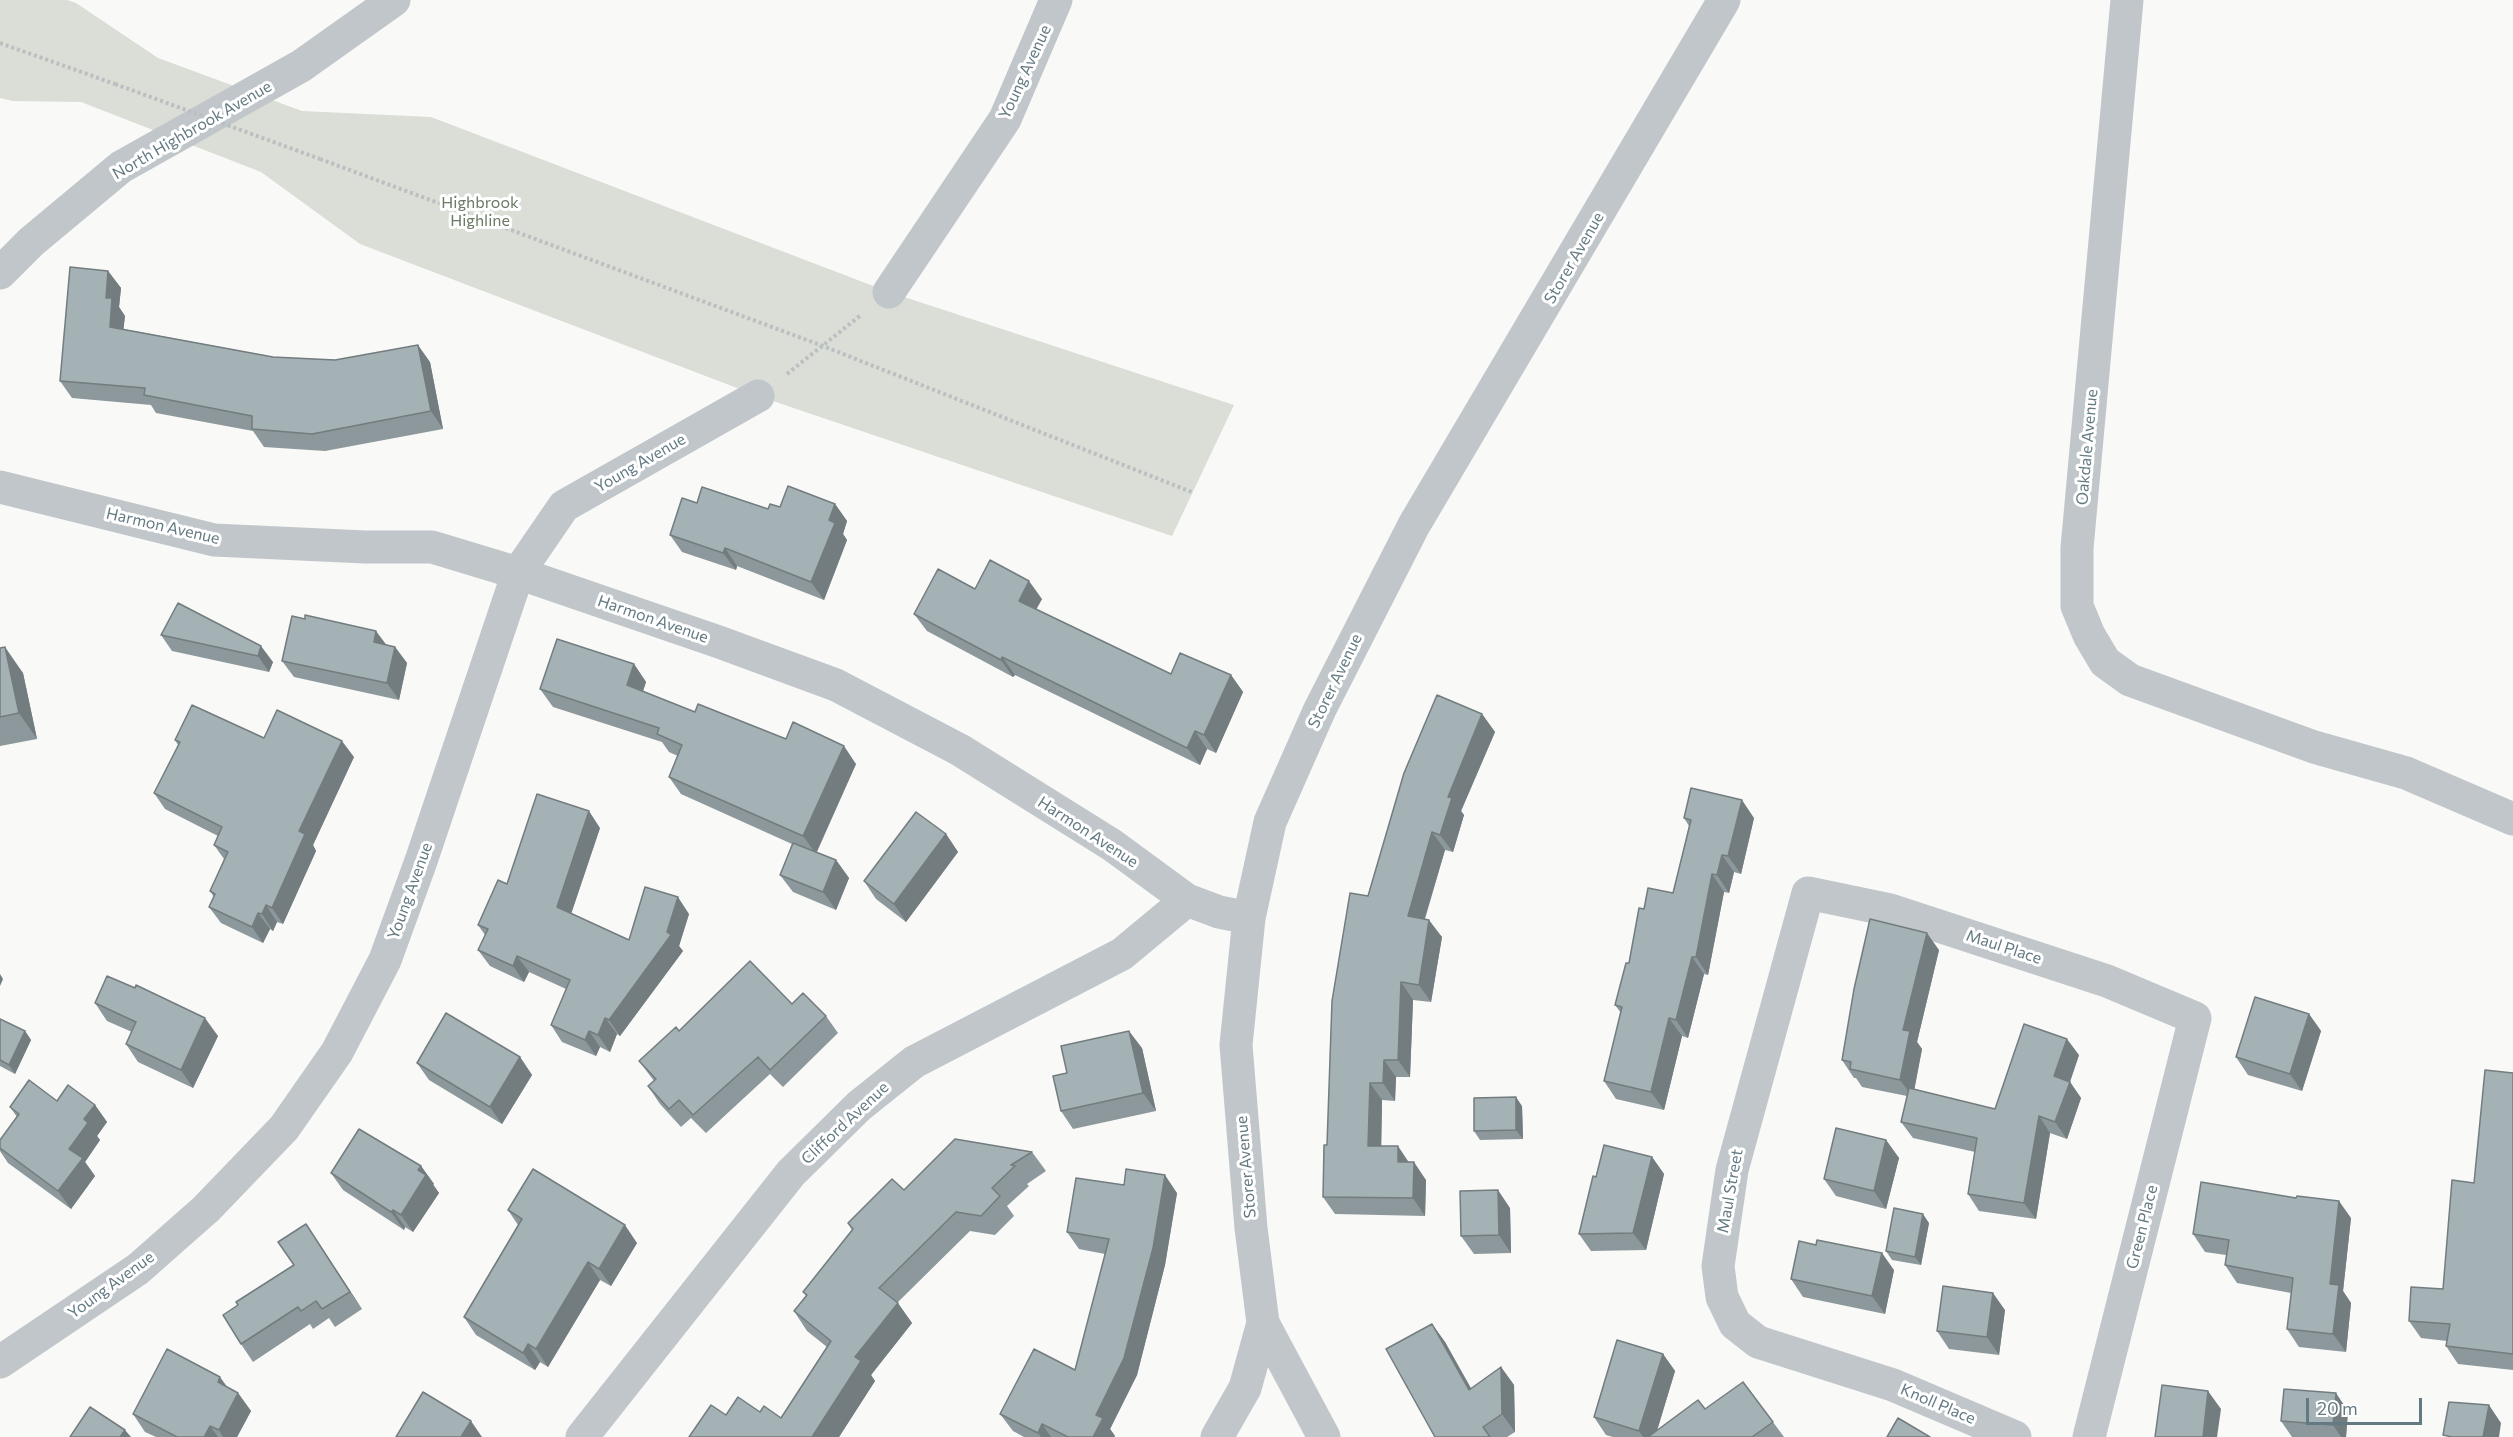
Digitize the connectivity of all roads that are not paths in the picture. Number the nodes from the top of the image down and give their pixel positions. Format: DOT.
graph roads {
  1 [pos="394,0"];
  2 [pos="1056,0"];
  3 [pos="1724,0"];
  4 [pos="2127,0"];
  5 [pos="0,273"];
  6 [pos="889,292"];
  7 [pos="758,396"];
  8 [pos="0,488"];
  9 [pos="518,573"];
  10 [pos="2513,819"];
  11 [pos="1808,893"];
  12 [pos="1187,900"];
  13 [pos="1250,918"];
  14 [pos="2195,1018"];
  15 [pos="1263,1323"];
  16 [pos="0,1362"];
  17 [pos="1893,1385"];
  18 [pos="582,1437"];
  19 [pos="1217,1437"];
  20 [pos="1324,1437"];
  21 [pos="2016,1437"];
  22 [pos="2089,1437"];
  1 -- 5 [label="street, North Highbrook Avenue"];
  2 -- 6 [label="street, Young Avenue"];
  3 -- 13 [label="street, Storer Avenue"];
  4 -- 10 [label="street, Oakdale Avenue"];
  7 -- 9 [label="street, Young Avenue"];
  8 -- 9 [label="street, Harmon Avenue"];
  9 -- 12 [label="street, Harmon Avenue"];
  9 -- 16 [label="street, Young Avenue"];
  11 -- 14 [label="street, Maul Place"];
  11 -- 17 [label="street, Maul Street"];
  12 -- 13 [label="street, Harmon Avenue"];
  12 -- 18 [label="street, Clifford Avenue"];
  13 -- 15 [label="street, Storer Avenue"];
  14 -- 22 [label="street, Green Place"];
  15 -- 19 [label="street, Storer Avenue"];
  15 -- 20 [label="street"];
  17 -- 21 [label="street, Knoll Place"];
}
